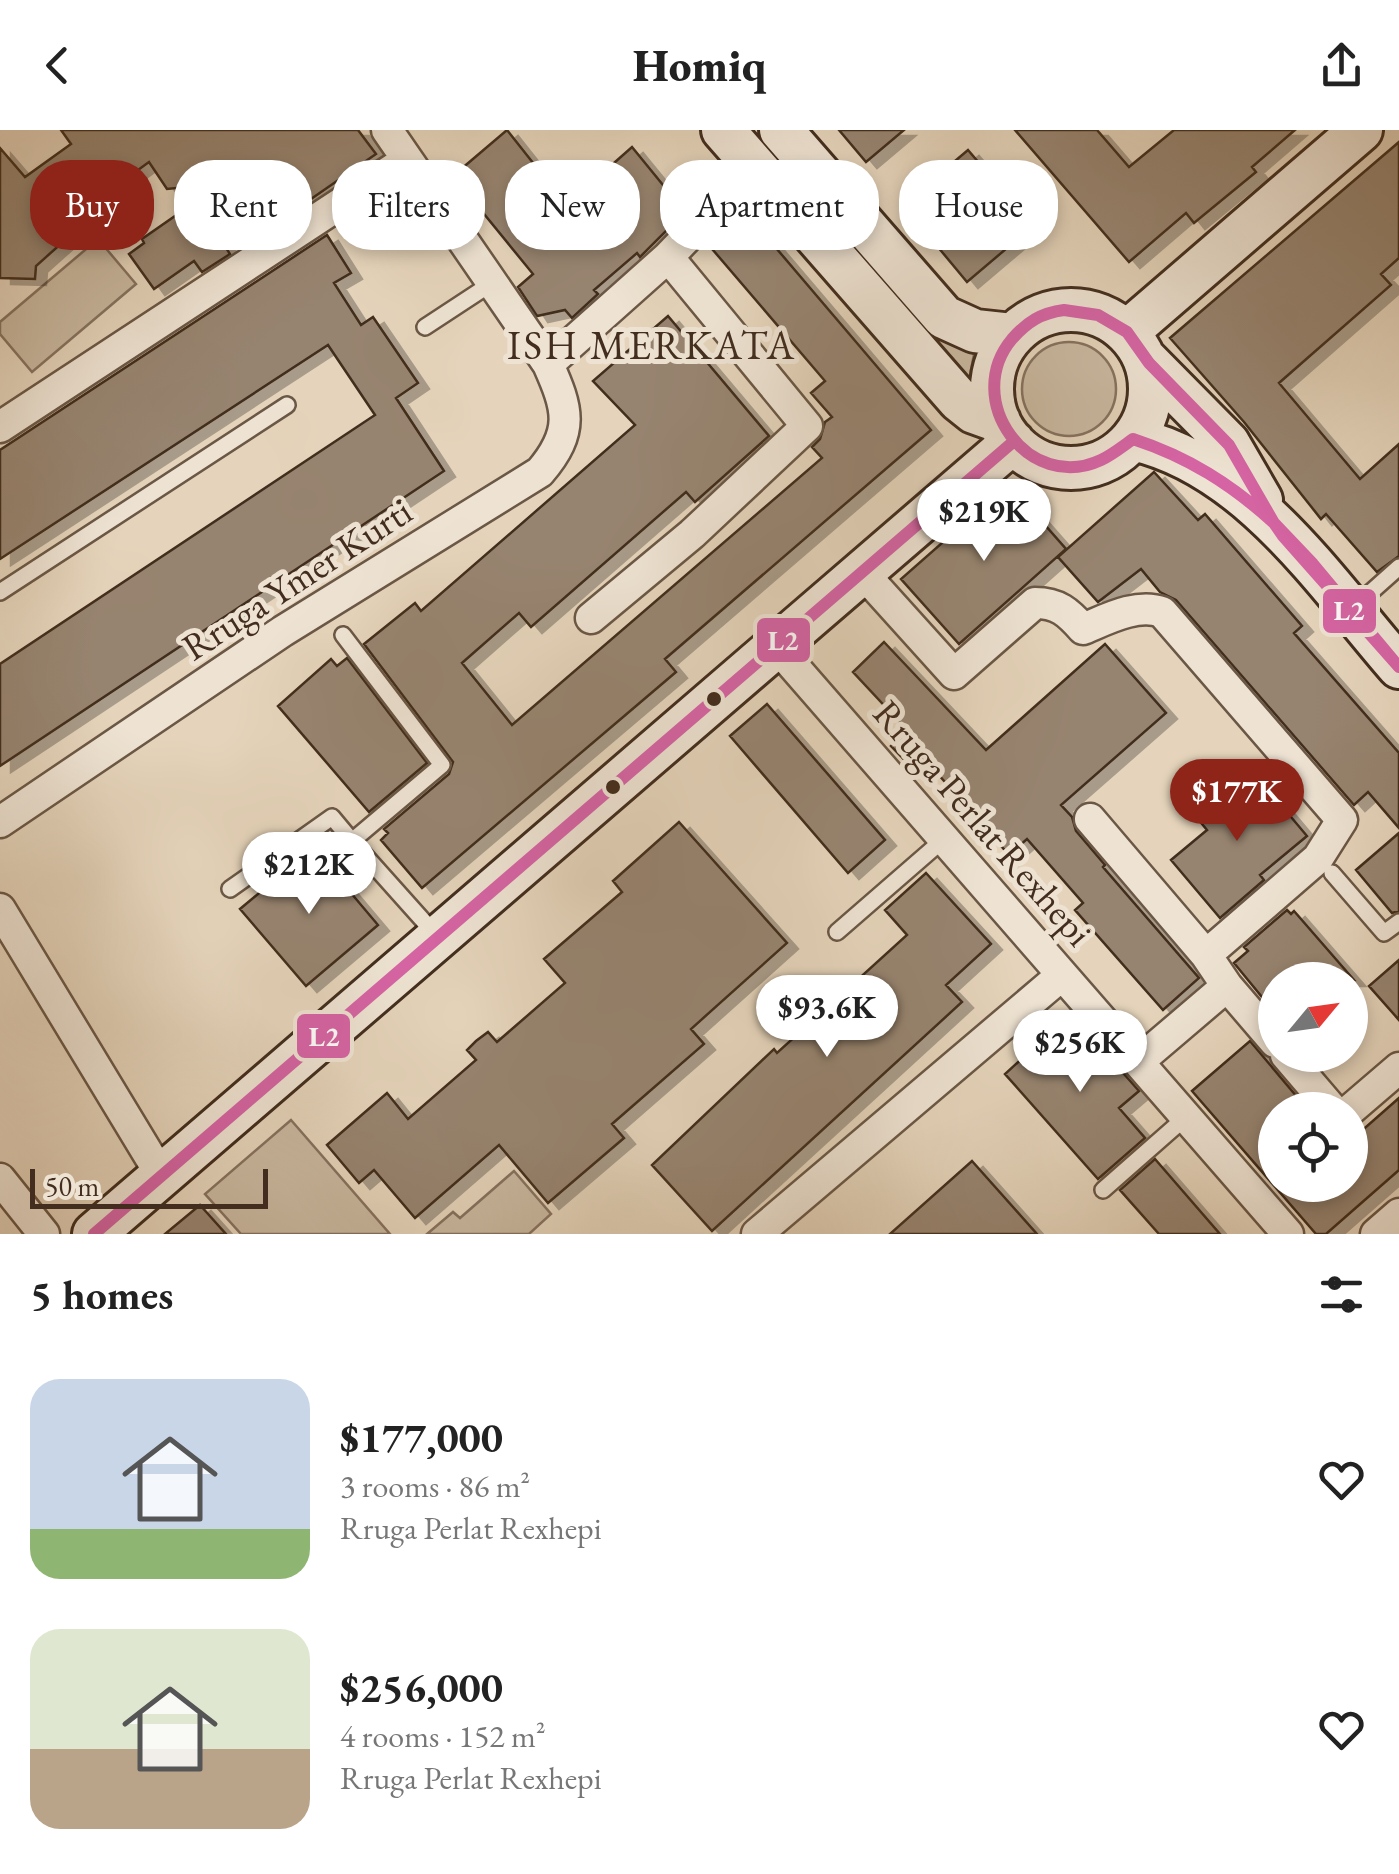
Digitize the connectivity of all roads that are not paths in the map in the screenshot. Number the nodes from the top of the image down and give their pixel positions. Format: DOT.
graph roads {
  1 [pos="388,130"];
  2 [pos="723,130"];
  3 [pos="781,130"];
  4 [pos="1355,132"];
  5 [pos="407,160"];
  6 [pos="750,160"];
  7 [pos="332,209"];
  8 [pos="469,250"];
  9 [pos="675,250"];
  10 [pos="828,250"];
  11 [pos="668,257"];
  12 [pos="492,284"];
  13 [pos="425,326"];
  14 [pos="1012,335"];
  15 [pos="1136,346"];
  16 [pos="548,364"];
  17 [pos="287,405"];
  18 [pos="0,427"];
  19 [pos="1006,432"];
  20 [pos="1132,440"];
  21 [pos="1270,518"];
  22 [pos="1399,567"];
  23 [pos="862,572"];
  24 [pos="0,592"];
  25 [pos="1350,610"];
  26 [pos="592,618"];
  27 [pos="343,635"];
  28 [pos="776,646"];
  29 [pos="1399,667"];
  30 [pos="1090,820"];
  31 [pos="0,822"];
  32 [pos="944,839"];
  33 [pos="352,841"];
  34 [pos="1332,874"];
  35 [pos="230,889"];
  36 [pos="0,910"];
  37 [pos="1399,922"];
  38 [pos="838,932"];
  39 [pos="438,937"];
  40 [pos="1206,955"];
  41 [pos="1062,975"];
  42 [pos="1227,986"];
  43 [pos="1258,1022"];
  44 [pos="1139,1061"];
  45 [pos="1399,1068"];
  46 [pos="1301,1072"];
  47 [pos="1318,1092"];
  48 [pos="1368,1095"];
  49 [pos="1186,1117"];
  50 [pos="162,1175"];
  51 [pos="0,1179"];
  52 [pos="1103,1190"];
  53 [pos="1399,1214"];
  54 [pos="99,1232"];
  55 [pos="44,1234"];
  56 [pos="757,1234"];
  57 [pos="1288,1234"];
  58 [pos="1376,1234"];
  1 -- 5 [label="street, Rruga Ymer Kurti"];
  2 -- 6 [label="main road"];
  3 -- 14 [label="main road"];
  4 -- 15 [label="main road"];
  7 -- 18 [label="street"];
  8 -- 12 [label="street, Rruga Ymer Kurti"];
  9 -- 11 [label="street"];
  10 -- 19 [label="main road"];
  11 -- 16 [label="street"];
  11 -- 26 [label="street"];
  12 -- 13 [label="lane"];
  12 -- 16 [label="street, Rruga Ymer Kurti"];
  14 -- 15 [label="main road"];
  14 -- 19 [label="main road"];
  15 -- 20 [label="main road"];
  15 -- 21 [label="main road"];
  16 -- 31 [label="street, Rruga Ymer Kurti"];
  17 -- 24 [label="lane"];
  19 -- 20 [label="main road"];
  19 -- 23 [label="main road"];
  20 -- 21 [label="main road"];
  21 -- 25 [label="main road"];
  22 -- 25 [label="lane"];
  23 -- 28 [label="main road"];
  23 -- 40 [label="street"];
  25 -- 29 [label="main road"];
  27 -- 33 [label="lane"];
  28 -- 32 [label="street, Rruga Perlat Rexhepi"];
  28 -- 39 [label="main road"];
  30 -- 40 [label="street"];
  32 -- 38 [label="lane"];
  32 -- 41 [label="street, Rruga Perlat Rexhepi"];
  33 -- 35 [label="lane"];
  33 -- 39 [label="lane"];
  34 -- 37 [label="lane"];
  36 -- 50 [label="street"];
  39 -- 50 [label="main road"];
  40 -- 42 [label="street"];
  41 -- 44 [label="street, Rruga Perlat Rexhepi"];
  41 -- 56 [label="street"];
  42 -- 43 [label="street"];
  42 -- 44 [label="street"];
  44 -- 49 [label="street, Rruga Perlat Rexhepi"];
  45 -- 48 [label="street"];
  46 -- 47 [label="street"];
  49 -- 52 [label="lane"];
  49 -- 57 [label="street, Rruga Perlat Rexhepi"];
  50 -- 54 [label="main road"];
  51 -- 55 [label="street"];
  53 -- 58 [label="street"];
}
